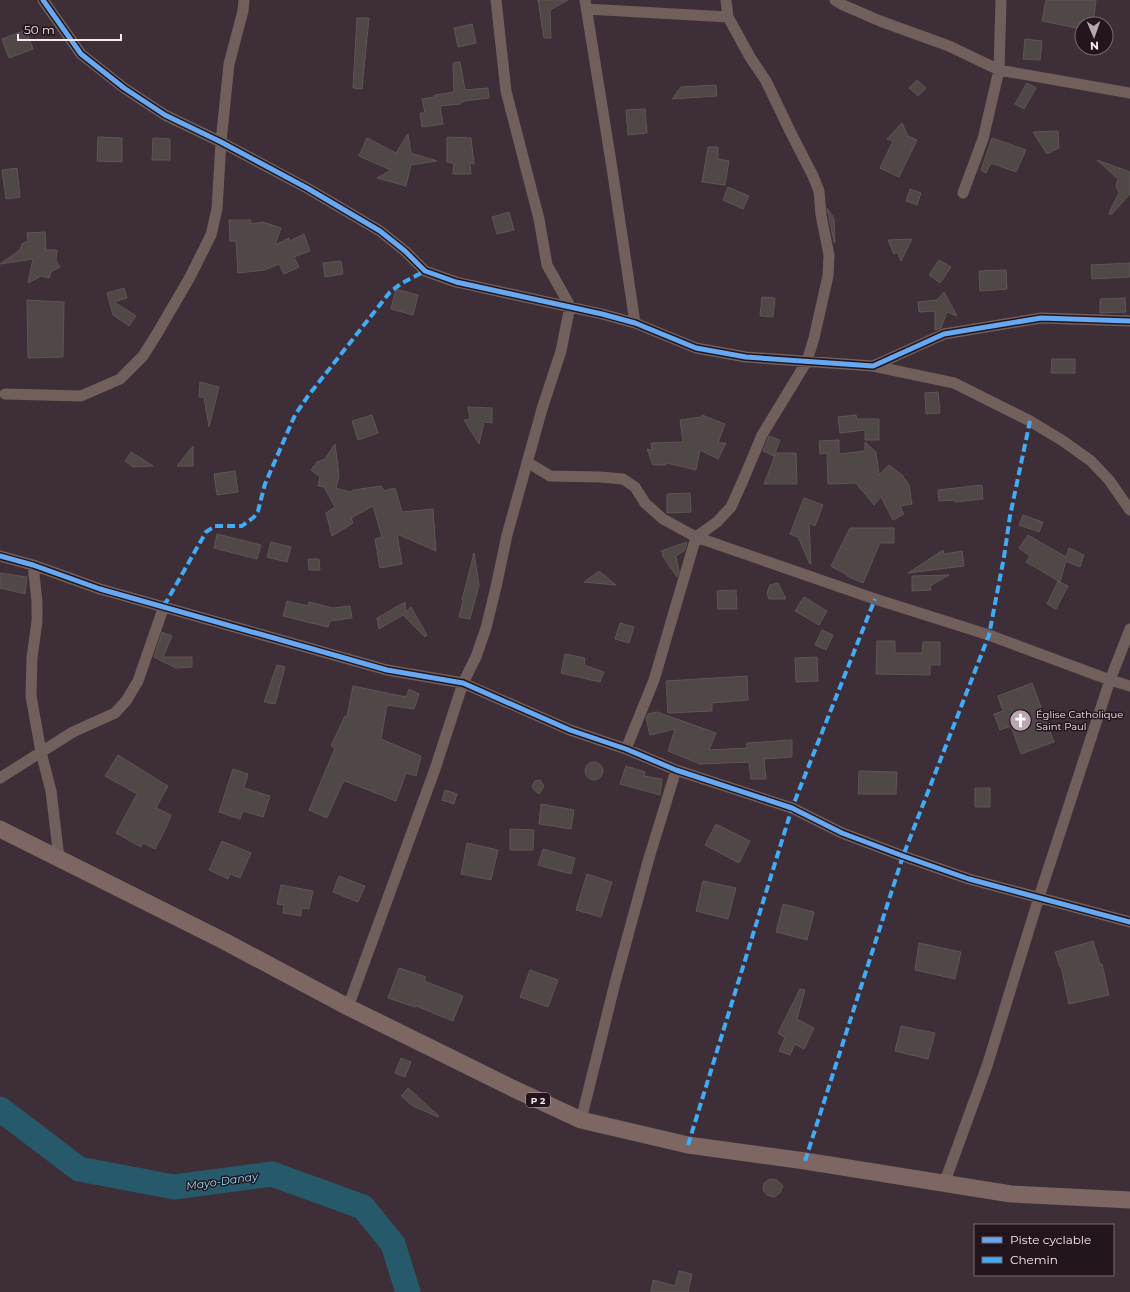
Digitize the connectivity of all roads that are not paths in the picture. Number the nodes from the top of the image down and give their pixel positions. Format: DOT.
graph roads {
  1 [pos="43,0"];
  2 [pos="244,0"];
  3 [pos="496,0"];
  4 [pos="726,0"];
  5 [pos="834,0"];
  6 [pos="1001,0"];
  7 [pos="586,5"];
  8 [pos="728,17"];
  9 [pos="999,70"];
  10 [pos="1130,93"];
  11 [pos="221,142"];
  12 [pos="963,193"];
  13 [pos="570,306"];
  14 [pos="1130,321"];
  15 [pos="635,323"];
  16 [pos="807,361"];
  17 [pos="873,366"];
  18 [pos="5,394"];
  19 [pos="527,462"];
  20 [pos="1130,510"];
  21 [pos="696,537"];
  22 [pos="0,556"];
  23 [pos="32,565"];
  24 [pos="164,606"];
  25 [pos="1130,629"];
  26 [pos="1110,680"];
  27 [pos="463,683"];
  28 [pos="1130,686"];
  29 [pos="626,749"];
  30 [pos="41,752"];
  31 [pos="676,770"];
  32 [pos="0,778"];
  33 [pos="0,829"];
  34 [pos="59,858"];
  35 [pos="1039,898"];
  36 [pos="1130,922"];
  37 [pos="348,1007"];
  38 [pos="581,1120"];
  39 [pos="944,1184"];
  40 [pos="1130,1200"];
  1 -- 11 [label="street"];
  2 -- 11 [label="street"];
  3 -- 13 [label="street"];
  4 -- 8 [label="street"];
  5 -- 9 [label="street"];
  6 -- 9 [label="street"];
  7 -- 8 [label="street"];
  7 -- 15 [label="street"];
  8 -- 16 [label="street"];
  9 -- 10 [label="street"];
  9 -- 12 [label="street"];
  11 -- 13 [label="street"];
  11 -- 18 [label="street"];
  13 -- 15 [label="street"];
  13 -- 19 [label="street"];
  14 -- 17 [label="street"];
  15 -- 16 [label="street"];
  16 -- 17 [label="street"];
  16 -- 21 [label="street"];
  17 -- 20 [label="street"];
  19 -- 21 [label="street"];
  19 -- 27 [label="street"];
  21 -- 26 [label="street"];
  21 -- 29 [label="street"];
  22 -- 23 [label="street"];
  23 -- 24 [label="street"];
  23 -- 30 [label="street"];
  24 -- 27 [label="street"];
  24 -- 30 [label="street"];
  25 -- 26 [label="street"];
  26 -- 28 [label="street"];
  26 -- 35 [label="street"];
  27 -- 29 [label="street"];
  27 -- 37 [label="street"];
  29 -- 31 [label="street"];
  30 -- 32 [label="street"];
  30 -- 34 [label="street"];
  31 -- 35 [label="street"];
  31 -- 38 [label="street"];
  33 -- 34 [label="main road, P 2"];
  34 -- 37 [label="main road, P 2"];
  35 -- 36 [label="street"];
  35 -- 39 [label="street"];
  37 -- 38 [label="main road, P 2"];
  38 -- 39 [label="main road, P 2"];
  39 -- 40 [label="main road, P 2"];
}
